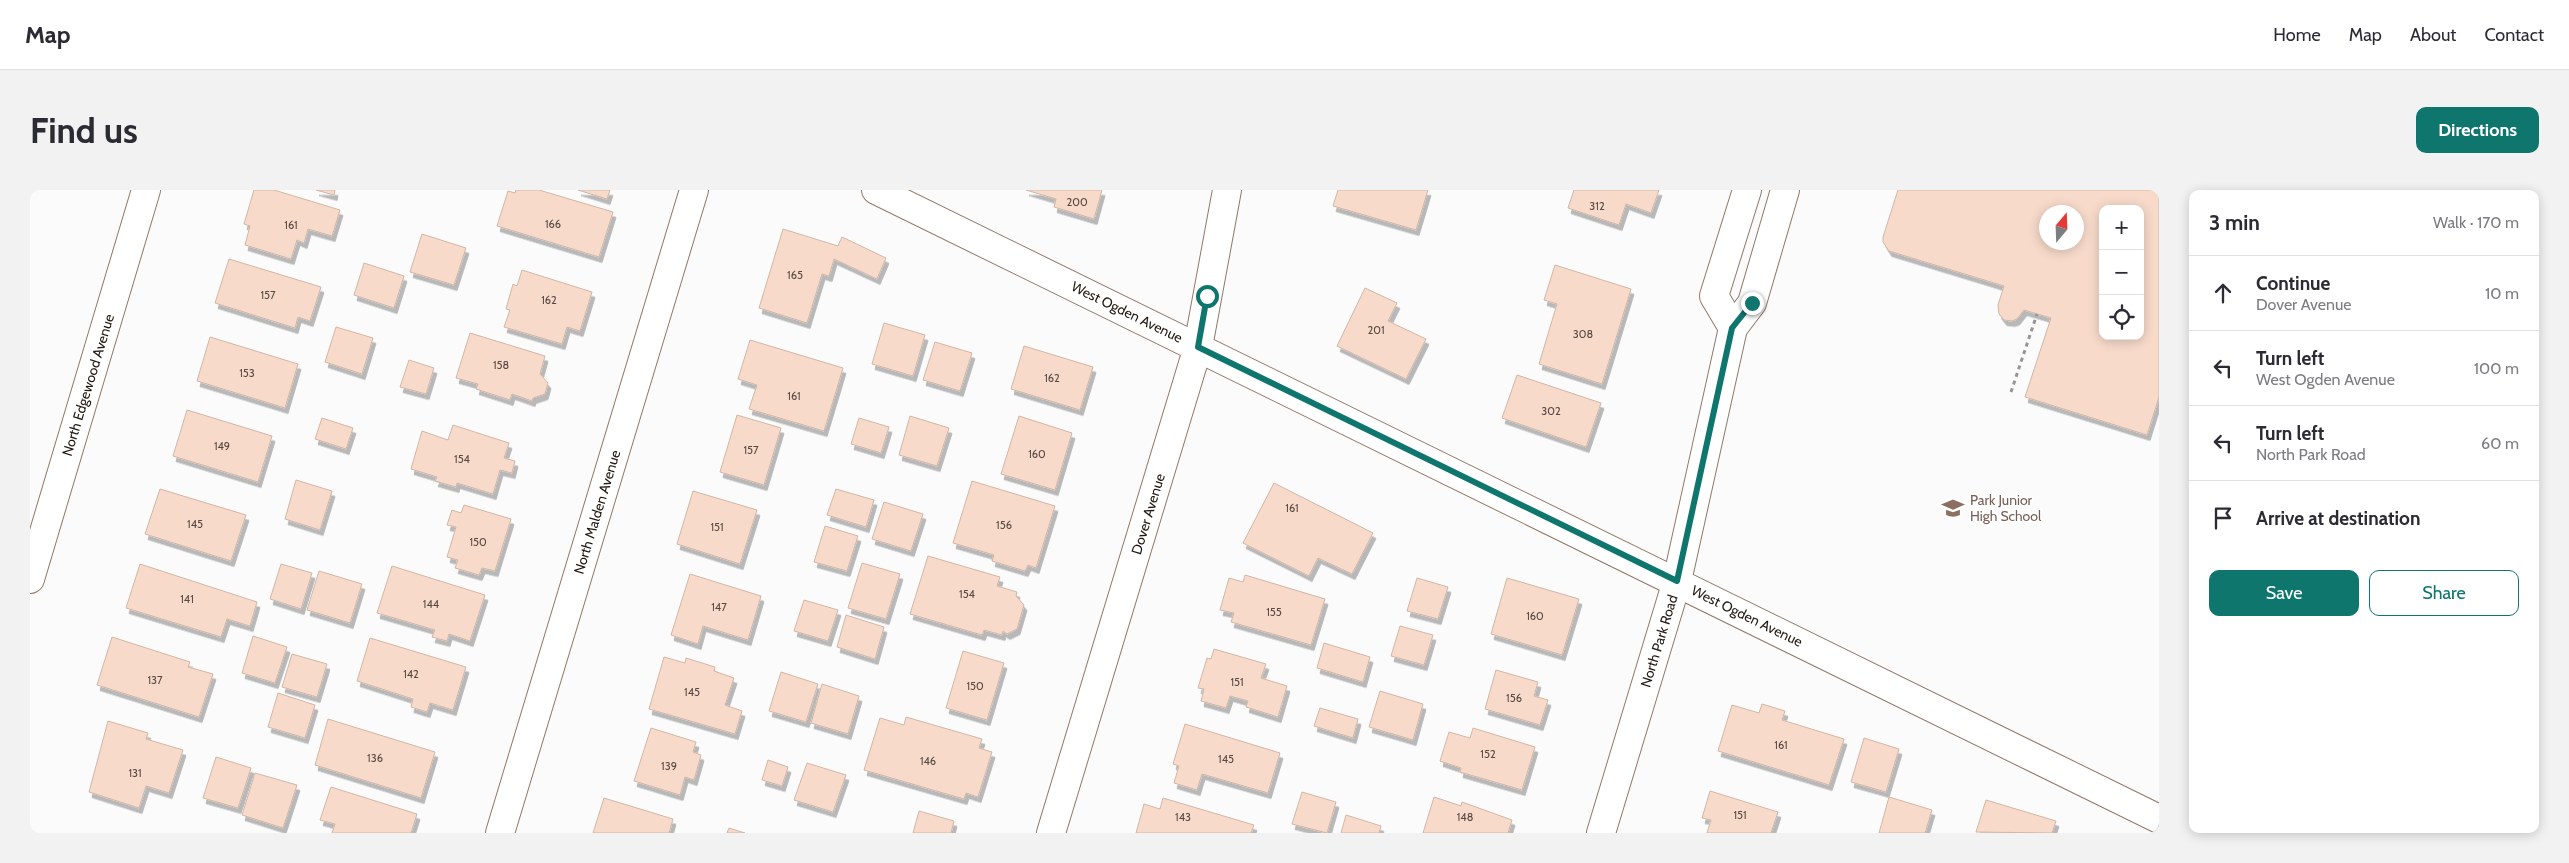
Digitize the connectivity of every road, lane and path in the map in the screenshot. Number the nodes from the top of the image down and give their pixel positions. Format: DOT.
graph roads {
  1 [pos="146,190"];
  2 [pos="694,190"];
  3 [pos="876,190"];
  4 [pos="1227,190"];
  5 [pos="1747,190"];
  6 [pos="1785,190"];
  7 [pos="2036,314"];
  8 [pos="1732,328"];
  9 [pos="1198,347"];
  10 [pos="2011,392"];
  11 [pos="30,580"];
  12 [pos="1677,581"];
  13 [pos="2156,819"];
  14 [pos="500,833"];
  15 [pos="1051,833"];
  16 [pos="1601,833"];
  1 -- 11 [label="street, North Edgewood Avenue"];
  2 -- 14 [label="street, North Malden Avenue"];
  3 -- 9 [label="street, West Ogden Avenue"];
  4 -- 9 [label="street, Dover Avenue"];
  5 -- 8 [label="street"];
  6 -- 8 [label="street, North Park Road"];
  7 -- 10 [label="path"];
  8 -- 12 [label="street, North Park Road"];
  9 -- 12 [label="street, West Ogden Avenue"];
  9 -- 15 [label="street, Dover Avenue"];
  12 -- 13 [label="street, West Ogden Avenue"];
  12 -- 16 [label="street, North Park Road"];
}
